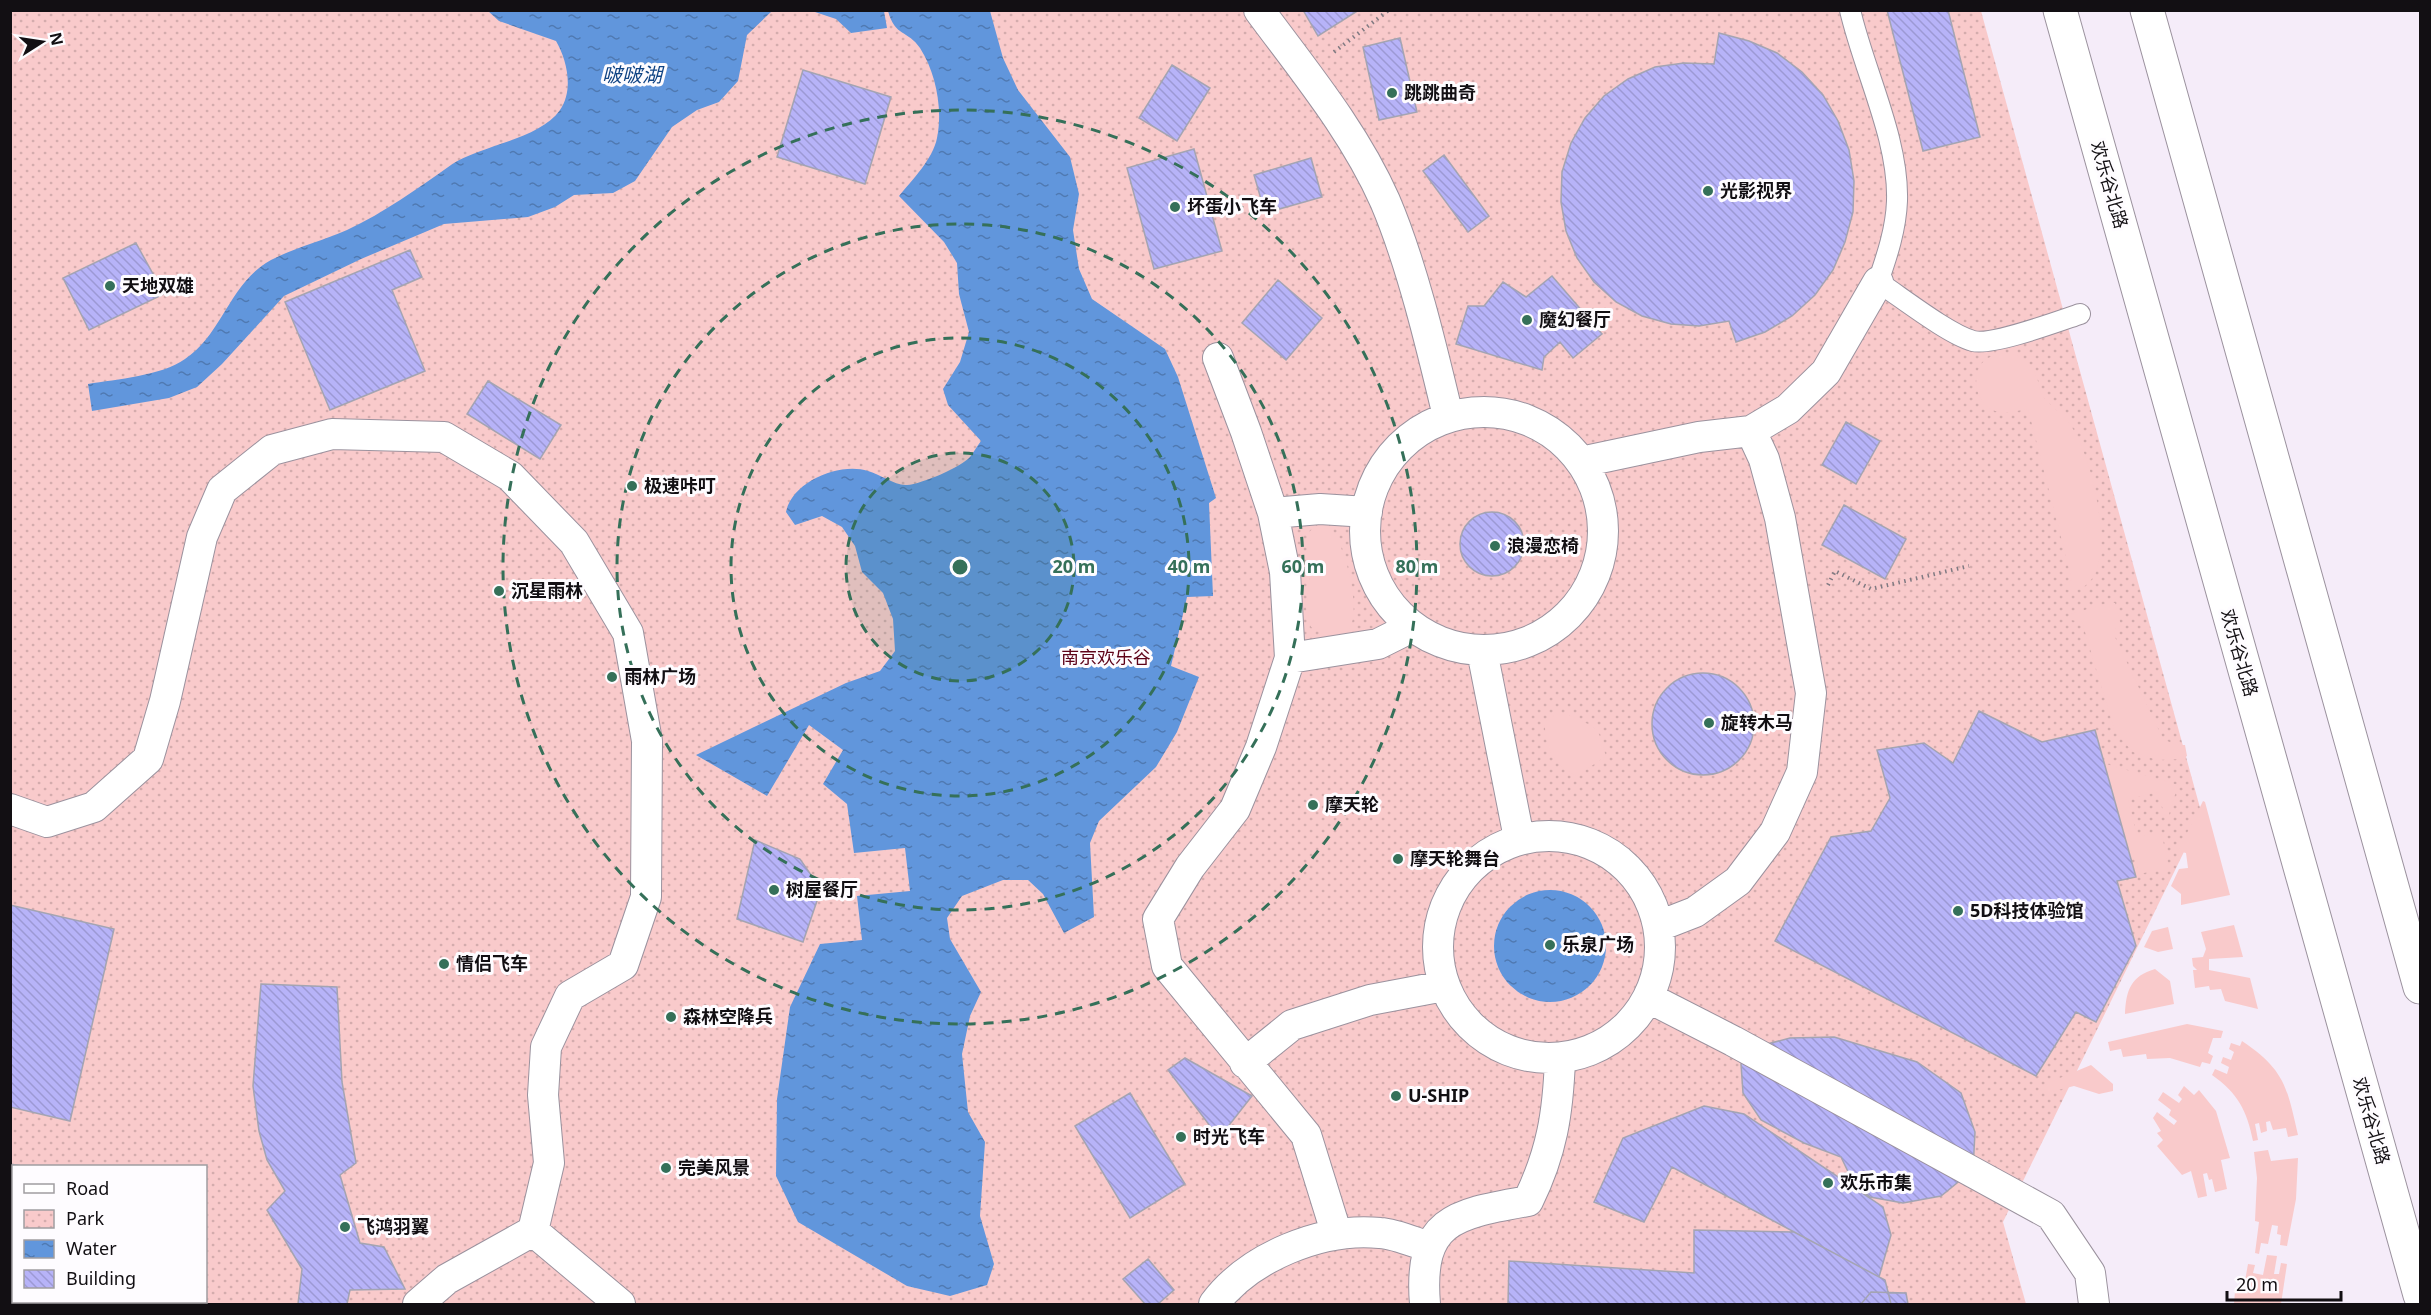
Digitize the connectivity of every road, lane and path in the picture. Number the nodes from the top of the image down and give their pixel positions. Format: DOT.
graph roads {
  1 [pos="1259,10"];
  2 [pos="1389,10"];
  3 [pos="1850,10"];
  4 [pos="2060,10"];
  5 [pos="2147,10"];
  6 [pos="1306,74"];
  7 [pos="1878,282"];
  8 [pos="2080,314"];
  9 [pos="1218,358"];
  10 [pos="1448,416"];
  11 [pos="1751,431"];
  12 [pos="1581,462"];
  13 [pos="1367,512"];
  14 [pos="1273,513"];
  15 [pos="1969,566"];
  16 [pos="1797,608"];
  17 [pos="1412,627"];
  18 [pos="1482,651"];
  19 [pos="1290,658"];
  20 [pos="10,809"];
  21 [pos="1519,838"];
  22 [pos="1659,926"];
  23 [pos="1444,986"];
  24 [pos="2421,987"];
  25 [pos="1649,998"];
  26 [pos="1560,1059"];
  27 [pos="1245,1063"];
  28 [pos="533,1231"];
  29 [pos="1336,1232"];
  30 [pos="1429,1247"];
  31 [pos="2421,1295"];
  32 [pos="418,1305"];
  33 [pos="620,1305"];
  34 [pos="1214,1305"];
  35 [pos="1425,1305"];
  36 [pos="2094,1305"];
  1 -- 6 [label="street"];
  2 -- 6 [label="path"];
  3 -- 7 [label="lane"];
  4 -- 31 [label="main road, 欢乐谷北路"];
  5 -- 24 [label="main road"];
  6 -- 10 [label="street"];
  7 -- 8 [label="lane"];
  7 -- 11 [label="street"];
  9 -- 14 [label="street"];
  10 -- 12 [label="street"];
  10 -- 13 [label="street"];
  11 -- 12 [label="street"];
  11 -- 16 [label="street"];
  12 -- 18 [label="street"];
  13 -- 14 [label="street"];
  13 -- 17 [label="street"];
  14 -- 19 [label="street"];
  15 -- 16 [label="path"];
  16 -- 22 [label="street"];
  17 -- 18 [label="street"];
  17 -- 19 [label="street"];
  18 -- 21 [label="street"];
  19 -- 27 [label="street"];
  20 -- 28 [label="street"];
  21 -- 22 [label="street"];
  21 -- 23 [label="street"];
  22 -- 25 [label="street"];
  23 -- 26 [label="street"];
  23 -- 27 [label="street"];
  25 -- 26 [label="street"];
  25 -- 36 [label="street"];
  26 -- 30 [label="street"];
  27 -- 29 [label="street"];
  28 -- 32 [label="street"];
  28 -- 33 [label="street"];
  29 -- 30 [label="street"];
  29 -- 34 [label="street"];
  30 -- 35 [label="street"];
}
